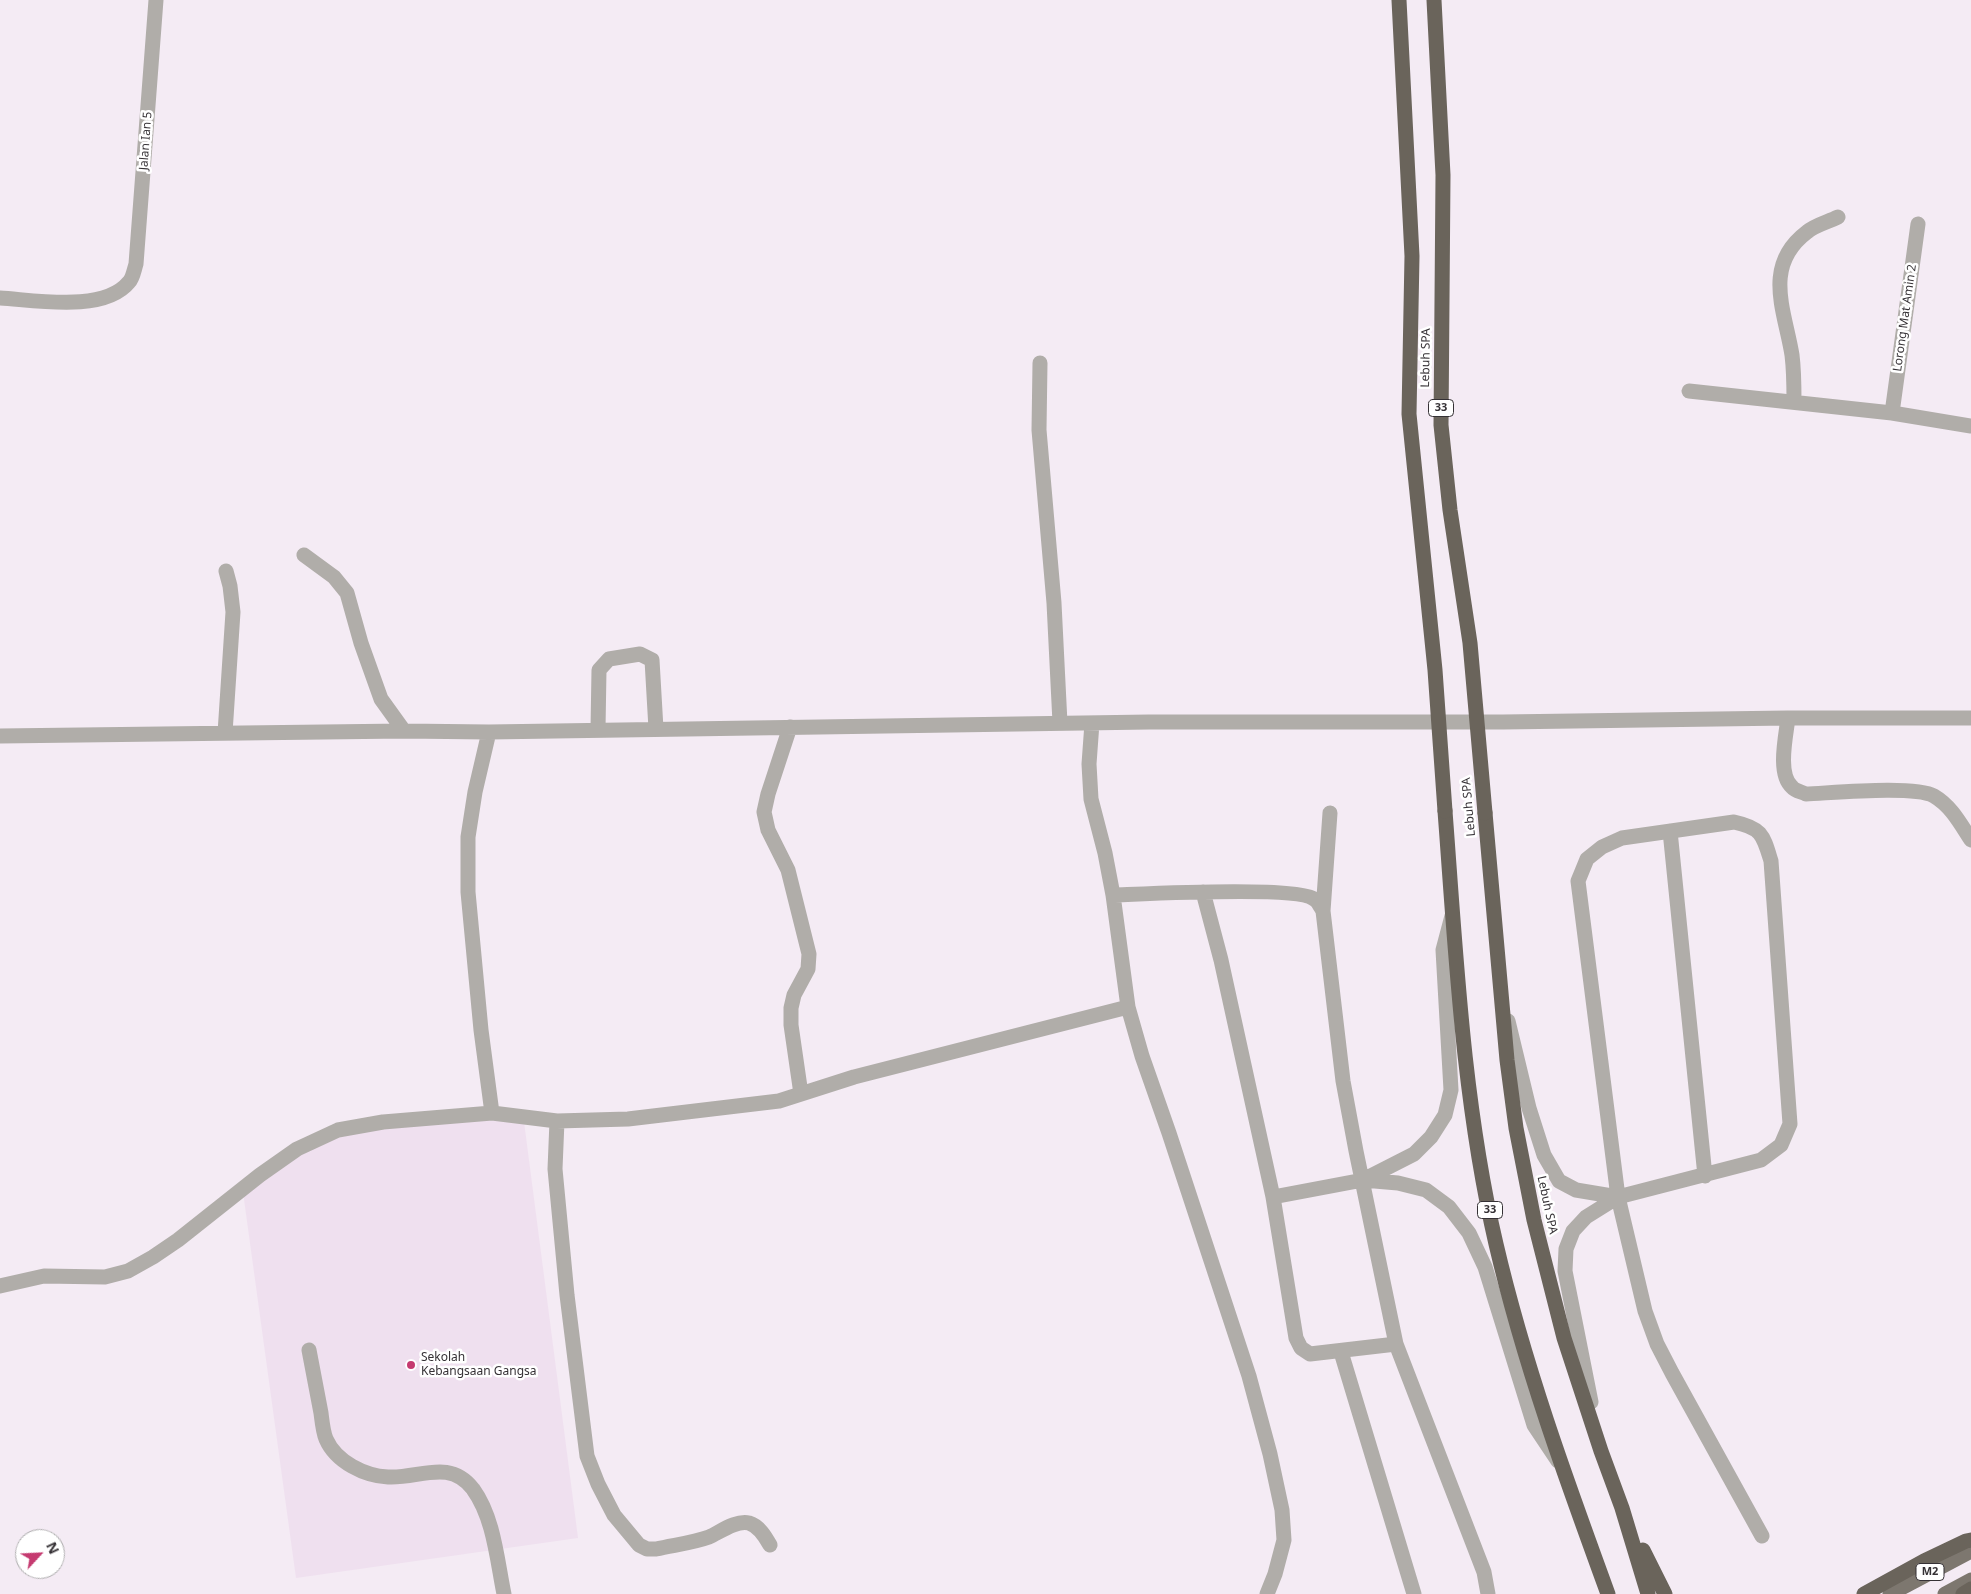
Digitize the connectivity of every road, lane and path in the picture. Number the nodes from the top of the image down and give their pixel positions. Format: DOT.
graph roads {
  1 [pos="156,0"];
  2 [pos="1399,0"];
  3 [pos="1434,0"];
  4 [pos="1838,217"];
  5 [pos="1918,224"];
  6 [pos="0,298"];
  7 [pos="1040,363"];
  8 [pos="1689,391"];
  9 [pos="1794,401"];
  10 [pos="1892,413"];
  11 [pos="1971,426"];
  12 [pos="304,555"];
  13 [pos="226,571"];
  14 [pos="1788,718"];
  15 [pos="1971,718"];
  16 [pos="1092,723"];
  17 [pos="1060,724"];
  18 [pos="790,727"];
  19 [pos="598,729"];
  20 [pos="656,729"];
  21 [pos="404,731"];
  22 [pos="489,732"];
  23 [pos="226,733"];
  24 [pos="0,736"];
  25 [pos="1330,813"];
  26 [pos="1670,831"];
  27 [pos="1971,840"];
  28 [pos="1203,892"];
  29 [pos="1113,895"];
  30 [pos="1324,911"];
  31 [pos="1452,912"];
  32 [pos="1502,996"];
  33 [pos="1128,1007"];
  34 [pos="802,1094"];
  35 [pos="492,1113"];
  36 [pos="557,1120"];
  37 [pos="1705,1176"];
  38 [pos="1363,1180"];
  39 [pos="1273,1197"];
  40 [pos="1618,1197"];
  41 [pos="0,1286"];
  42 [pos="1396,1344"];
  43 [pos="308,1350"];
  44 [pos="1341,1352"];
  45 [pos="1601,1451"];
  46 [pos="1562,1467"];
  47 [pos="1622,1508"];
  48 [pos="1762,1536"];
  49 [pos="1971,1540"];
  50 [pos="770,1545"];
  51 [pos="1971,1551"];
  52 [pos="1971,1580"];
  53 [pos="1971,1589"];
  54 [pos="504,1594"];
  55 [pos="1267,1594"];
  56 [pos="1414,1594"];
  57 [pos="1488,1594"];
  58 [pos="1608,1594"];
  59 [pos="1648,1594"];
  60 [pos="1665,1594"];
  61 [pos="1864,1594"];
  62 [pos="1890,1594"];
  63 [pos="1945,1594"];
  64 [pos="1963,1594"];
  1 -- 6 [label="street, Jalan Ian 5"];
  2 -- 31 [label="highway, Lebuh SPA / 33, bridge"];
  3 -- 32 [label="highway, Lebuh SPA / 33, bridge"];
  4 -- 9 [label="street"];
  5 -- 10 [label="street, Lorong Mat Amin 2"];
  7 -- 17 [label="street"];
  8 -- 9 [label="street"];
  9 -- 10 [label="street"];
  10 -- 11 [label="street"];
  12 -- 21 [label="street"];
  13 -- 23 [label="street"];
  14 -- 15 [label="street"];
  14 -- 16 [label="street"];
  14 -- 27 [label="street"];
  16 -- 17 [label="street"];
  16 -- 29 [label="street"];
  17 -- 18 [label="street"];
  18 -- 20 [label="street"];
  18 -- 34 [label="street"];
  19 -- 20 [label="street"];
  19 -- 20 [label="street"];
  19 -- 22 [label="street"];
  21 -- 22 [label="street"];
  21 -- 23 [label="street"];
  22 -- 35 [label="street"];
  23 -- 24 [label="street"];
  25 -- 30 [label="street"];
  26 -- 37 [label="street"];
  26 -- 37 [label="street"];
  26 -- 40 [label="street"];
  28 -- 29 [label="street"];
  28 -- 30 [label="street"];
  28 -- 39 [label="street"];
  29 -- 33 [label="street"];
  30 -- 38 [label="street"];
  31 -- 38 [label="street"];
  31 -- 46 [label="highway, Lebuh SPA / 33"];
  32 -- 40 [label="street"];
  32 -- 45 [label="highway, Lebuh SPA / 33"];
  33 -- 34 [label="street"];
  33 -- 55 [label="street"];
  34 -- 36 [label="street"];
  35 -- 36 [label="street"];
  35 -- 41 [label="street"];
  36 -- 50 [label="street"];
  37 -- 40 [label="street"];
  38 -- 39 [label="street"];
  38 -- 42 [label="street"];
  38 -- 46 [label="street"];
  39 -- 44 [label="street"];
  40 -- 45 [label="street"];
  40 -- 48 [label="street"];
  42 -- 44 [label="street"];
  42 -- 57 [label="street"];
  43 -- 54 [label="street"];
  44 -- 56 [label="street"];
  45 -- 47 [label="highway, Lebuh SPA / 33"];
  46 -- 58 [label="highway, Lebuh SPA / 33"];
  47 -- 59 [label="highway, Lebuh SPA / 33"];
  47 -- 60 [label="highway"];
  49 -- 61 [label="highway"];
  51 -- 62 [label="main road, M2"];
  52 -- 63 [label="main road, M2"];
  53 -- 64 [label="highway"];
}
